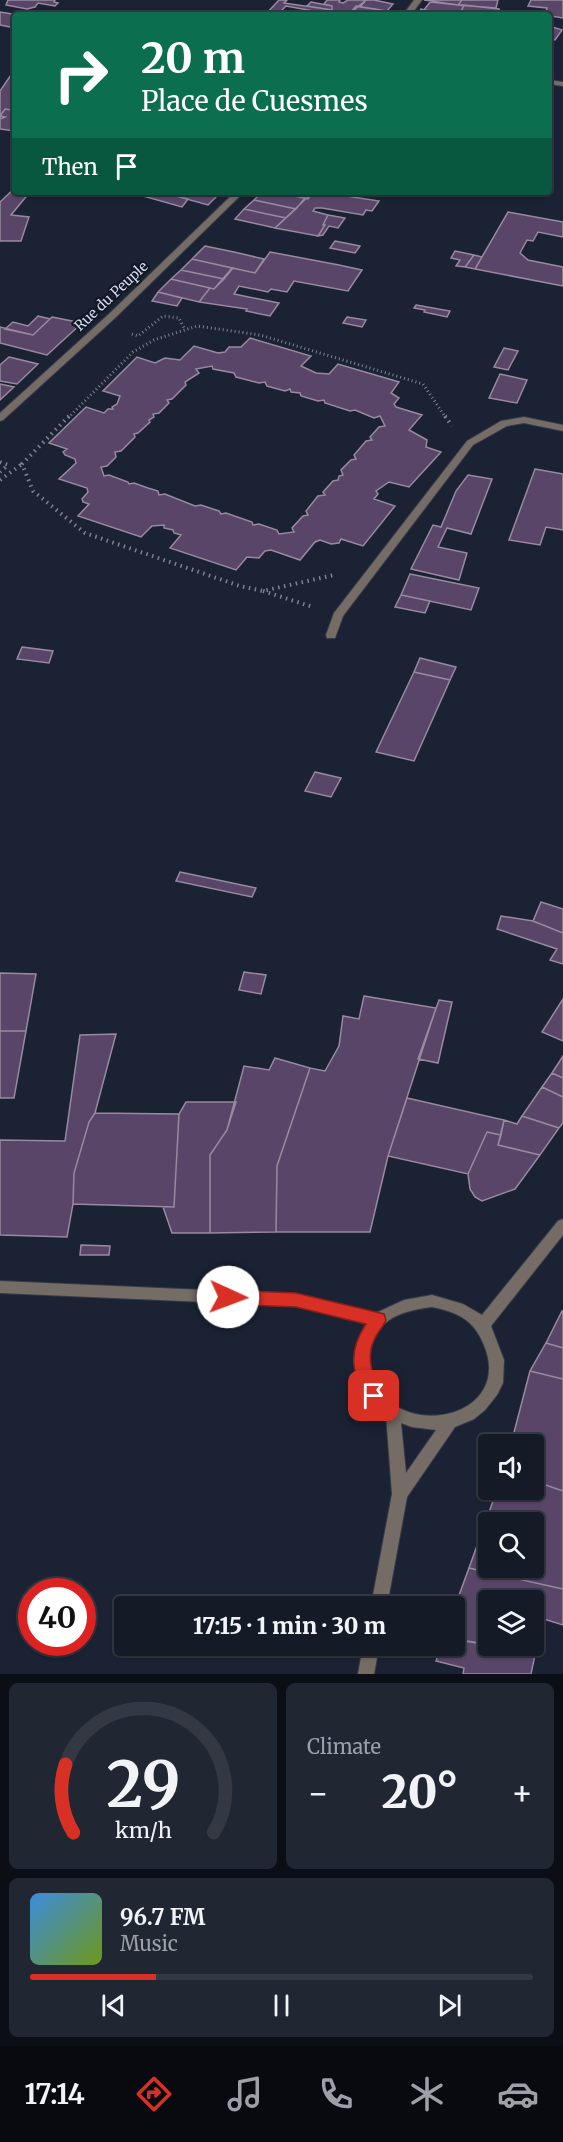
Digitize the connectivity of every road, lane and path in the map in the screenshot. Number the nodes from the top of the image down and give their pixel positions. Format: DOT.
graph roads {
  1 [pos="237,195"];
  2 [pos="99,326"];
  3 [pos="185,330"];
  4 [pos="0,418"];
  5 [pos="563,428"];
  6 [pos="470,443"];
  7 [pos="0,462"];
  8 [pos="22,464"];
  9 [pos="0,472"];
  10 [pos="0,480"];
  11 [pos="372,570"];
  12 [pos="263,591"];
  13 [pos="338,615"];
  14 [pos="331,635"];
  15 [pos="563,1225"];
  16 [pos="0,1287"];
  17 [pos="378,1320"];
  18 [pos="483,1325"];
  19 [pos="393,1413"];
  20 [pos="450,1422"];
  21 [pos="400,1494"];
  22 [pos="381,1596"];
  23 [pos="369,1656"];
  24 [pos="366,1674"];
  1 -- 2 [label="street, Rue du Peuple"];
  2 -- 3 [label="path"];
  2 -- 4 [label="street, Rue du Peuple"];
  3 -- 6 [label="path"];
  3 -- 8 [label="path"];
  5 -- 6 [label="street"];
  6 -- 11 [label="street"];
  7 -- 9 [label="path"];
  8 -- 10 [label="path"];
  8 -- 12 [label="path"];
  11 -- 12 [label="path"];
  11 -- 13 [label="street"];
  12 -- 13 [label="path"];
  13 -- 14 [label="street"];
  15 -- 18 [label="street"];
  16 -- 17 [label="street"];
  17 -- 18 [label="street"];
  17 -- 19 [label="street"];
  18 -- 20 [label="street"];
  19 -- 20 [label="street"];
  19 -- 21 [label="street"];
  20 -- 21 [label="street"];
  21 -- 22 [label="street"];
  23 -- 24 [label="street"];
}
